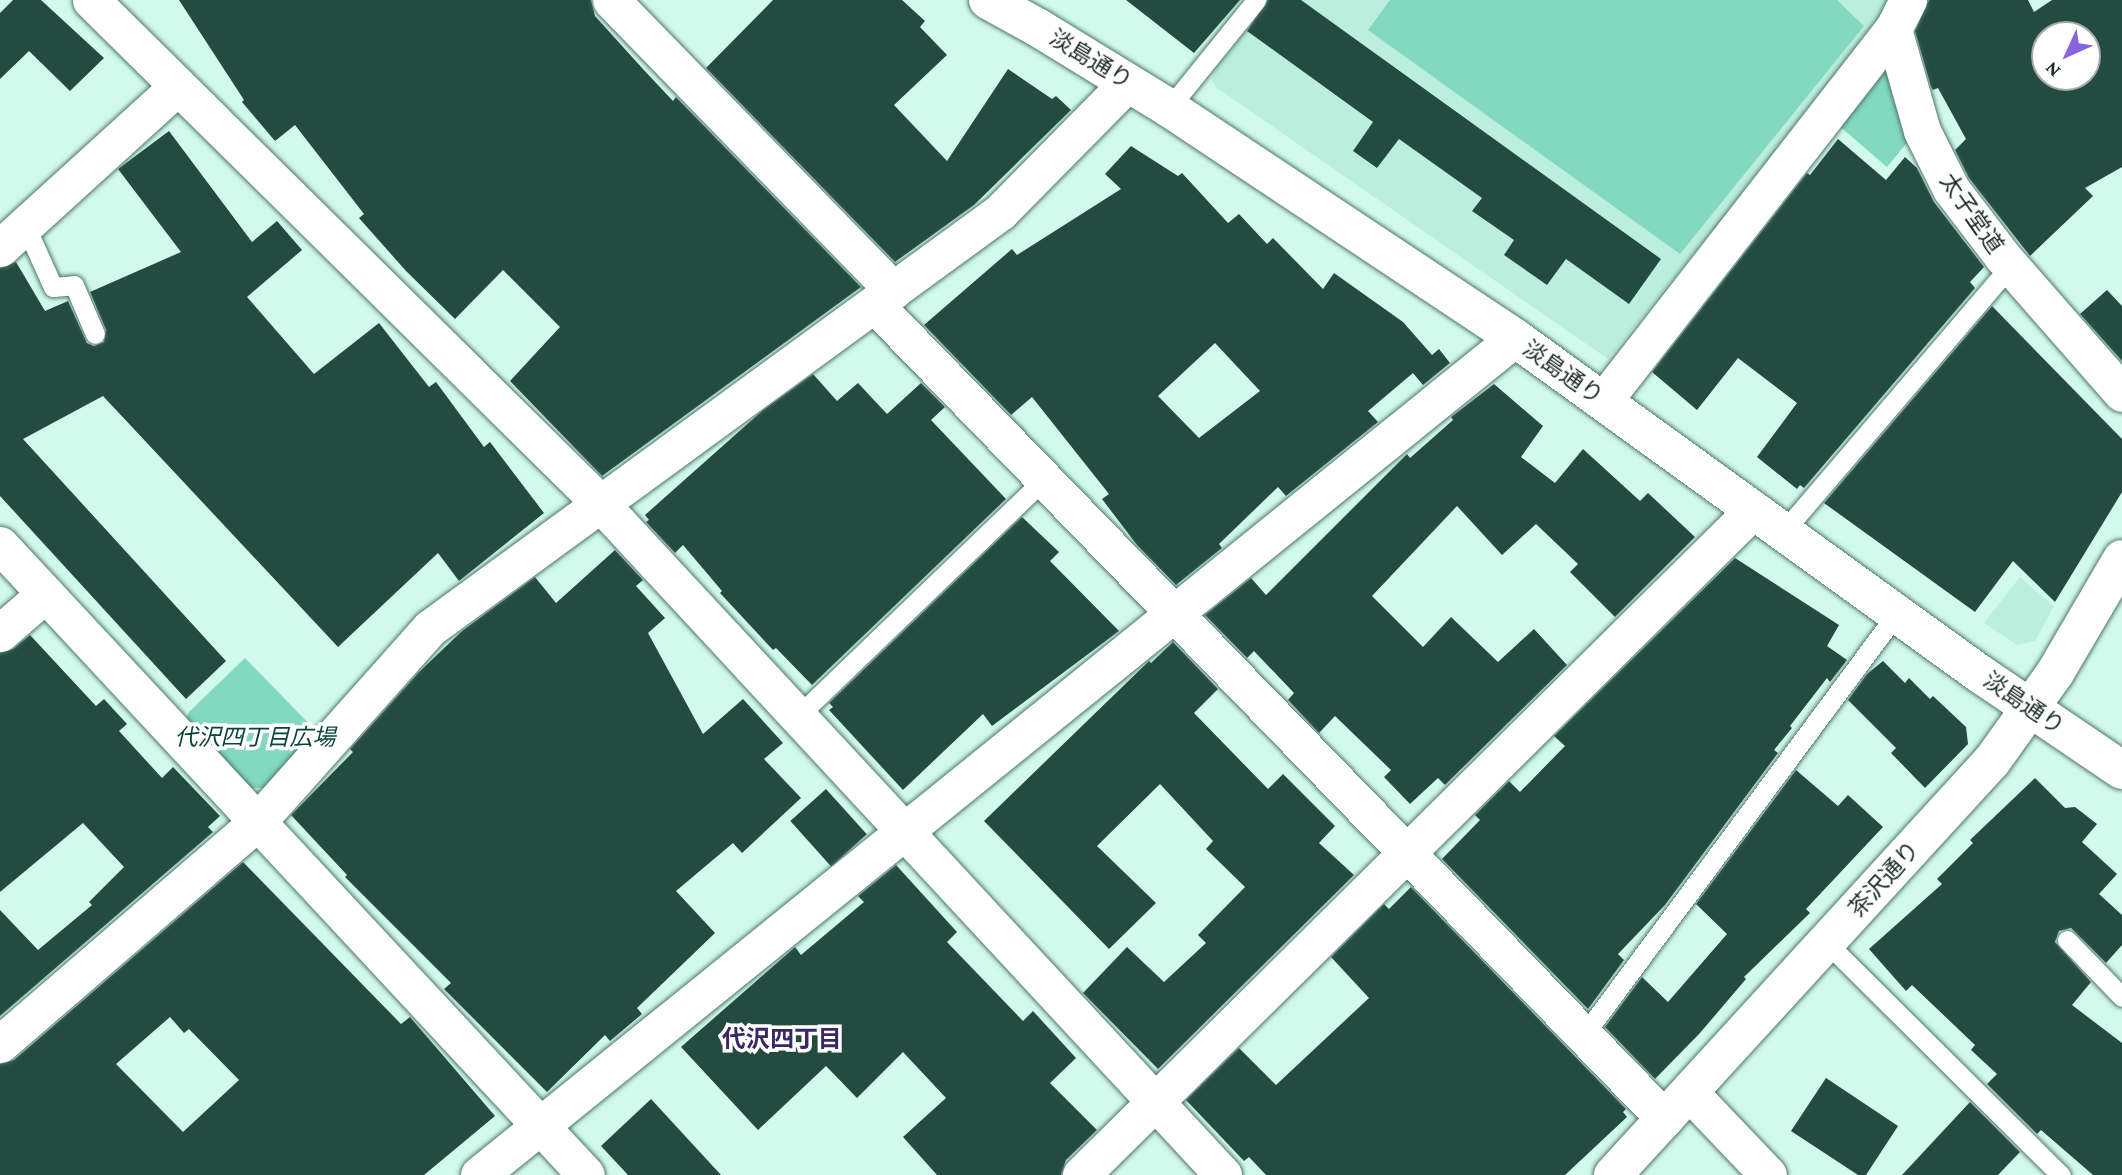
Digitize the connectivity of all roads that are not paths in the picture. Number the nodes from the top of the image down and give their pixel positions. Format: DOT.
graph roads {
  1 [pos="91,0"];
  2 [pos="611,0"];
  3 [pos="988,0"];
  4 [pos="1256,0"];
  5 [pos="1900,15"];
  6 [pos="1128,82"];
  7 [pos="177,87"];
  8 [pos="1169,108"];
  9 [pos="13,237"];
  10 [pos="2010,266"];
  11 [pos="884,298"];
  12 [pos="95,334"];
  13 [pos="1515,338"];
  14 [pos="2122,393"];
  15 [pos="1604,401"];
  16 [pos="1043,480"];
  17 [pos="599,502"];
  18 [pos="1768,521"];
  19 [pos="0,545"];
  20 [pos="2122,559"];
  21 [pos="45,594"];
  22 [pos="1897,613"];
  23 [pos="1173,615"];
  24 [pos="0,633"];
  25 [pos="2031,708"];
  26 [pos="799,715"];
  27 [pos="2122,770"];
  28 [pos="258,821"];
  29 [pos="906,830"];
  30 [pos="1407,855"];
  31 [pos="2067,940"];
  32 [pos="1826,943"];
  33 [pos="2122,997"];
  34 [pos="1583,1036"];
  35 [pos="0,1044"];
  36 [pos="1154,1100"];
  37 [pos="1677,1106"];
  38 [pos="540,1126"];
  39 [pos="479,1175"];
  40 [pos="586,1175"];
  41 [pos="1081,1175"];
  42 [pos="1223,1175"];
  43 [pos="1613,1175"];
  44 [pos="1768,1175"];
  45 [pos="2061,1175"];
  1 -- 7 [label="street"];
  2 -- 11 [label="street"];
  3 -- 6 [label="main road, 淡島通り"];
  4 -- 8 [label="lane"];
  5 -- 10 [label="street, 太子堂道"];
  5 -- 15 [label="street"];
  6 -- 8 [label="main road, 淡島通り"];
  6 -- 11 [label="street"];
  7 -- 9 [label="street"];
  7 -- 17 [label="street"];
  8 -- 13 [label="main road, 淡島通り"];
  9 -- 12 [label="lane"];
  10 -- 14 [label="street, 太子堂道"];
  10 -- 18 [label="lane"];
  11 -- 16 [label="street"];
  11 -- 17 [label="street"];
  13 -- 15 [label="main road, 淡島通り"];
  13 -- 23 [label="street"];
  15 -- 18 [label="main road, 淡島通り"];
  16 -- 23 [label="street"];
  16 -- 26 [label="lane"];
  17 -- 26 [label="street"];
  17 -- 28 [label="street"];
  18 -- 22 [label="main road, 淡島通り"];
  18 -- 30 [label="street"];
  19 -- 21 [label="street"];
  20 -- 25 [label="main road, 茶沢通り"];
  21 -- 24 [label="street"];
  21 -- 28 [label="street"];
  22 -- 25 [label="main road, 淡島通り"];
  22 -- 34 [label="lane"];
  23 -- 29 [label="street"];
  23 -- 30 [label="street"];
  25 -- 27 [label="main road, 淡島通り"];
  25 -- 32 [label="main road, 茶沢通り"];
  26 -- 29 [label="street"];
  28 -- 35 [label="street"];
  28 -- 38 [label="street"];
  29 -- 36 [label="street"];
  29 -- 38 [label="street"];
  30 -- 34 [label="street"];
  30 -- 36 [label="street"];
  31 -- 33 [label="lane"];
  32 -- 37 [label="main road, 茶沢通り"];
  32 -- 45 [label="lane"];
  34 -- 37 [label="street"];
  36 -- 41 [label="street"];
  36 -- 42 [label="street"];
  37 -- 43 [label="main road, 茶沢通り"];
  37 -- 44 [label="street"];
  38 -- 39 [label="street"];
  38 -- 40 [label="street"];
}
